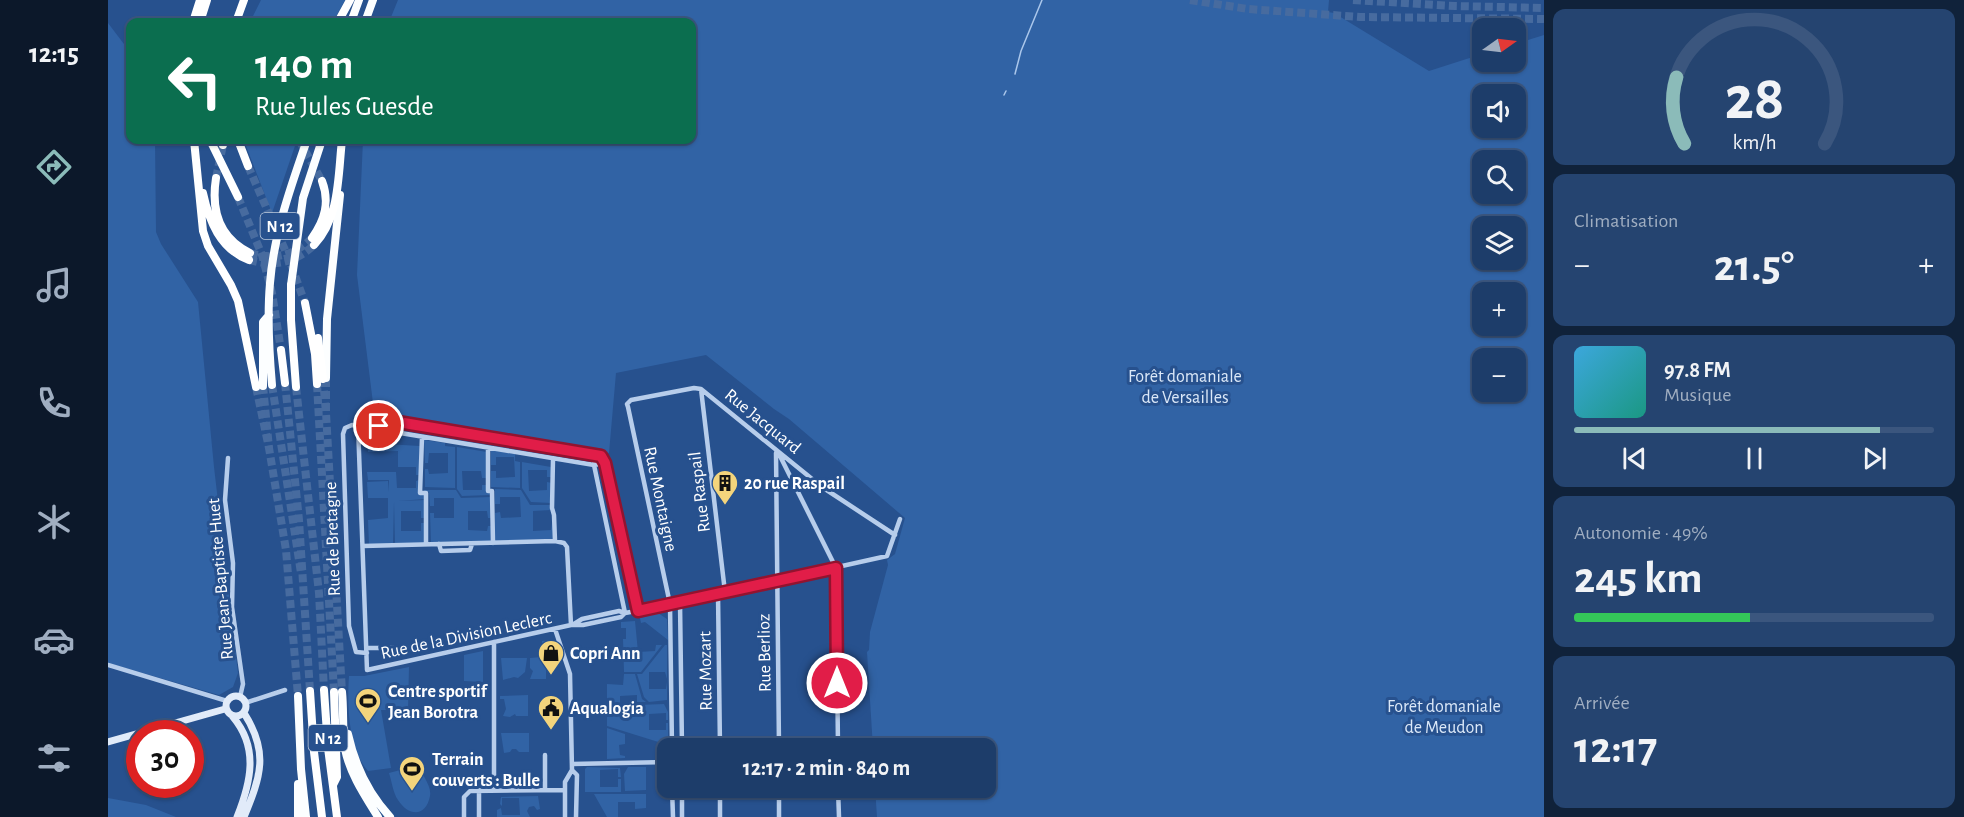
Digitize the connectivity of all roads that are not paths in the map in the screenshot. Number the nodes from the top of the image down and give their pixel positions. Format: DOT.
graph roads {
  1 [pos="200,0"];
  2 [pos="207,0"];
  3 [pos="244,0"];
  4 [pos="350,0"];
  5 [pos="359,0"];
  6 [pos="373,0"];
  7 [pos="195,18"];
  8 [pos="201,18"];
  9 [pos="237,18"];
  10 [pos="340,18"];
  11 [pos="352,18"];
  12 [pos="366,18"];
  13 [pos="195,144"];
  14 [pos="196,144"];
  15 [pos="212,144"];
  16 [pos="240,144"];
  17 [pos="306,144"];
  18 [pos="321,144"];
  19 [pos="342,144"];
  20 [pos="342,144"];
  21 [pos="248,166"];
  22 [pos="216,178"];
  23 [pos="322,181"];
  24 [pos="238,197"];
  25 [pos="291,285"];
  26 [pos="306,301"];
  27 [pos="268,315"];
  28 [pos="281,350"];
  29 [pos="322,381"];
  30 [pos="285,383"];
  31 [pos="272,385"];
  32 [pos="260,386"];
  33 [pos="296,387"];
  34 [pos="701,388"];
  35 [pos="631,400"];
  36 [pos="358,425"];
  37 [pos="377,430"];
  38 [pos="422,437"];
  39 [pos="488,448"];
  40 [pos="776,450"];
  41 [pos="596,454"];
  42 [pos="228,458"];
  43 [pos="553,459"];
  44 [pos="605,463"];
  45 [pos="594,465"];
  46 [pos="900,519"];
  47 [pos="895,535"];
  48 [pos="555,541"];
  49 [pos="493,543"];
  50 [pos="426,544"];
  51 [pos="363,546"];
  52 [pos="836,568"];
  53 [pos="777,581"];
  54 [pos="725,592"];
  55 [pos="718,594"];
  56 [pos="680,602"];
  57 [pos="670,604"];
  58 [pos="638,611"];
  59 [pos="625,613"];
  60 [pos="571,625"];
  61 [pos="555,629"];
  62 [pos="494,642"];
  63 [pos="419,648"];
  64 [pos="367,650"];
  65 [pos="108,665"];
  66 [pos="367,670"];
  67 [pos="285,690"];
  68 [pos="324,690"];
  69 [pos="310,691"];
  70 [pos="338,692"];
  71 [pos="298,696"];
  72 [pos="243,700"];
  73 [pos="226,701"];
  74 [pos="225,709"];
  75 [pos="244,713"];
  76 [pos="233,717"];
  77 [pos="344,719"];
  78 [pos="672,738"];
  79 [pos="682,738"];
  80 [pos="720,738"];
  81 [pos="778,738"];
  82 [pos="838,738"];
  83 [pos="108,742"];
  84 [pos="544,755"];
  85 [pos="657,763"];
  86 [pos="572,767"];
  87 [pos="301,769"];
  88 [pos="568,776"];
  89 [pos="333,785"];
  90 [pos="479,790"];
  91 [pos="494,790"];
  92 [pos="545,790"];
  93 [pos="565,790"];
  94 [pos="576,791"];
  95 [pos="672,798"];
  96 [pos="682,798"];
  97 [pos="720,798"];
  98 [pos="779,798"];
  99 [pos="838,798"];
  100 [pos="237,817"];
  101 [pos="244,817"];
  102 [pos="298,817"];
  103 [pos="306,817"];
  104 [pos="322,817"];
  105 [pos="337,817"];
  106 [pos="378,817"];
  107 [pos="390,817"];
  108 [pos="464,817"];
  109 [pos="479,817"];
  110 [pos="565,817"];
  111 [pos="576,817"];
  112 [pos="673,817"];
  113 [pos="682,817"];
  114 [pos="720,817"];
  115 [pos="779,817"];
  116 [pos="839,817"];
  1 -- 7 [label="highway"];
  2 -- 8 [label="highway"];
  3 -- 9 [label="highway"];
  4 -- 10 [label="highway"];
  5 -- 11 [label="highway"];
  6 -- 12 [label="highway"];
  13 -- 32 [label="highway"];
  14 -- 22 [label="highway"];
  15 -- 24 [label="highway"];
  16 -- 21 [label="highway"];
  17 -- 27 [label="highway, N 12"];
  18 -- 25 [label="highway, N 12"];
  19 -- 23 [label="highway"];
  20 -- 29 [label="highway"];
  25 -- 33 [label="highway, N 12"];
  26 -- 29 [label="highway"];
  27 -- 31 [label="highway, N 12"];
  27 -- 32 [label="highway"];
  28 -- 30 [label="highway"];
  34 -- 35 [label="street, Rue Jacquard"];
  34 -- 40 [label="street, Rue Jacquard"];
  34 -- 54 [label="street, Rue Raspail"];
  35 -- 57 [label="street, Rue Montaigne"];
  36 -- 37 [label="street"];
  36 -- 51 [label="street, Rue de Bretagne"];
  36 -- 64 [label="street, Rue de Bretagne"];
  37 -- 38 [label="street"];
  37 -- 41 [label="street"];
  38 -- 39 [label="street"];
  38 -- 50 [label="street"];
  39 -- 43 [label="street"];
  39 -- 49 [label="street"];
  40 -- 47 [label="street, Rue Jacquard"];
  40 -- 52 [label="street"];
  40 -- 53 [label="street, Rue Berlioz"];
  41 -- 44 [label="street"];
  41 -- 45 [label="street"];
  42 -- 72 [label="street, Rue Jean-Baptiste Huet"];
  43 -- 45 [label="street"];
  43 -- 48 [label="street"];
  44 -- 45 [label="street"];
  44 -- 58 [label="street"];
  45 -- 59 [label="street"];
  46 -- 47 [label="street"];
  47 -- 52 [label="street, Rue de la Division Leclerc"];
  48 -- 49 [label="street"];
  48 -- 60 [label="street"];
  49 -- 50 [label="street"];
  50 -- 51 [label="street"];
  51 -- 64 [label="street, Rue de Bretagne"];
  52 -- 53 [label="street, Rue de la Division Leclerc"];
  52 -- 82 [label="street"];
  53 -- 54 [label="street, Rue de la Division Leclerc"];
  53 -- 81 [label="street, Rue Berlioz"];
  54 -- 55 [label="street, Rue de la Division Leclerc"];
  55 -- 56 [label="street, Rue de la Division Leclerc"];
  55 -- 80 [label="street, Rue Mozart"];
  56 -- 57 [label="street, Rue de la Division Leclerc"];
  56 -- 79 [label="street"];
  57 -- 58 [label="street, Rue de la Division Leclerc"];
  57 -- 78 [label="street, Rue Montaigne"];
  58 -- 59 [label="street, Rue de la Division Leclerc"];
  59 -- 60 [label="street, Rue de la Division Leclerc"];
  60 -- 61 [label="street, Rue de la Division Leclerc"];
  61 -- 62 [label="street, Rue de la Division Leclerc"];
  61 -- 86 [label="street"];
  62 -- 66 [label="street, Rue de la Division Leclerc"];
  62 -- 91 [label="street"];
  63 -- 64 [label="street"];
  64 -- 66 [label="street, Rue de Bretagne"];
  65 -- 73 [label="street"];
  67 -- 72 [label="street"];
  68 -- 89 [label="highway, N 12"];
  69 -- 104 [label="highway"];
  70 -- 77 [label="highway"];
  70 -- 89 [label="highway"];
  71 -- 87 [label="highway"];
  72 -- 73 [label="main road"];
  72 -- 75 [label="main road"];
  73 -- 74 [label="main road"];
  74 -- 76 [label="main road"];
  74 -- 83 [label="main road"];
  75 -- 76 [label="main road"];
  75 -- 101 [label="main road"];
  76 -- 100 [label="main road"];
  77 -- 106 [label="highway"];
  77 -- 107 [label="highway"];
  84 -- 92 [label="street"];
  85 -- 86 [label="street"];
  86 -- 88 [label="street"];
  86 -- 94 [label="street"];
  87 -- 102 [label="highway"];
  87 -- 103 [label="highway"];
  88 -- 93 [label="street"];
  88 -- 94 [label="street"];
  89 -- 105 [label="highway"];
  90 -- 91 [label="street"];
  90 -- 108 [label="street"];
  90 -- 109 [label="street"];
  91 -- 92 [label="street"];
  92 -- 93 [label="street"];
  93 -- 110 [label="street"];
  94 -- 111 [label="street"];
  95 -- 112 [label="street"];
  96 -- 113 [label="street"];
  97 -- 114 [label="street"];
  98 -- 115 [label="street"];
  99 -- 116 [label="street"];
}
